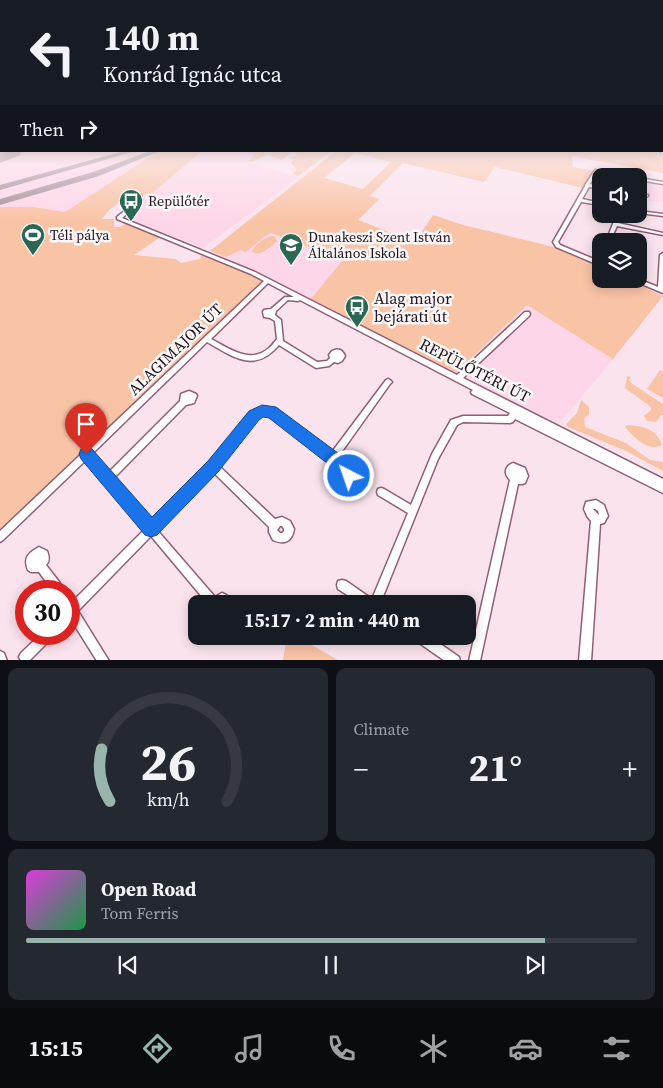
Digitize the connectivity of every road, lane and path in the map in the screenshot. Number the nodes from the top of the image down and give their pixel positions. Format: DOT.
graph roads {
  1 [pos="592,177"];
  2 [pos="647,180"];
  3 [pos="663,183"];
  4 [pos="587,185"];
  5 [pos="592,186"];
  6 [pos="139,196"];
  7 [pos="579,200"];
  8 [pos="592,202"];
  9 [pos="647,213"];
  10 [pos="663,215"];
  11 [pos="615,224"];
  12 [pos="611,233"];
  13 [pos="663,234"];
  14 [pos="663,255"];
  15 [pos="592,259"];
  16 [pos="267,281"];
  17 [pos="275,284"];
  18 [pos="647,284"];
  19 [pos="261,286"];
  20 [pos="662,290"];
  21 [pos="527,314"];
  22 [pos="206,339"];
  23 [pos="279,342"];
  24 [pos="334,359"];
  25 [pos="458,378"];
  26 [pos="388,382"];
  27 [pos="184,402"];
  28 [pos="514,411"];
  29 [pos="86,454"];
  30 [pos="332,458"];
  31 [pos="213,466"];
  32 [pos="349,470"];
  33 [pos="108,478"];
  34 [pos="515,479"];
  35 [pos="663,485"];
  36 [pos="381,492"];
  37 [pos="412,511"];
  38 [pos="596,519"];
  39 [pos="275,526"];
  40 [pos="151,529"];
  41 [pos="0,537"];
  42 [pos="40,565"];
  43 [pos="51,580"];
  44 [pos="342,585"];
  45 [pos="207,595"];
  46 [pos="357,595"];
  47 [pos="379,595"];
  48 [pos="80,600"];
  49 [pos="80,625"];
  50 [pos="37,645"];
  51 [pos="432,645"];
  52 [pos="0,657"];
  53 [pos="25,657"];
  54 [pos="2,660"];
  55 [pos="104,660"];
  56 [pos="455,660"];
  57 [pos="474,660"];
  58 [pos="585,660"];
  1 -- 4 [label="street"];
  2 -- 3 [label="street"];
  4 -- 5 [label="street"];
  4 -- 7 [label="street"];
  6 -- 16 [label="street, REPÜLŐTÉRI ÚT"];
  7 -- 8 [label="street"];
  7 -- 15 [label="street"];
  9 -- 10 [label="street"];
  11 -- 12 [label="street"];
  11 -- 13 [label="street"];
  14 -- 20 [label="street"];
  16 -- 17 [label="street, REPÜLŐTÉRI ÚT"];
  16 -- 19 [label="street"];
  17 -- 19 [label="street"];
  17 -- 25 [label="street, REPÜLŐTÉRI ÚT"];
  18 -- 20 [label="street"];
  19 -- 22 [label="street, ALAGIMAJOR ÚT"];
  21 -- 25 [label="street"];
  22 -- 23 [label="street"];
  22 -- 29 [label="street, ALAGIMAJOR ÚT"];
  23 -- 24 [label="street"];
  23 -- 28 [label="street"];
  25 -- 28 [label="street, REPÜLŐTÉRI ÚT"];
  26 -- 30 [label="street"];
  27 -- 33 [label="street"];
  28 -- 35 [label="street"];
  28 -- 37 [label="street"];
  29 -- 33 [label="street"];
  29 -- 41 [label="street, ALAGIMAJOR ÚT"];
  30 -- 31 [label="street"];
  30 -- 32 [label="street"];
  31 -- 39 [label="street"];
  31 -- 40 [label="street"];
  33 -- 40 [label="street"];
  34 -- 57 [label="street"];
  36 -- 37 [label="street"];
  37 -- 47 [label="street"];
  38 -- 58 [label="street"];
  40 -- 45 [label="street"];
  40 -- 48 [label="street"];
  42 -- 43 [label="street"];
  44 -- 46 [label="street"];
  49 -- 55 [label="street"];
  50 -- 53 [label="street"];
  51 -- 56 [label="street"];
  52 -- 54 [label="street"];
}
